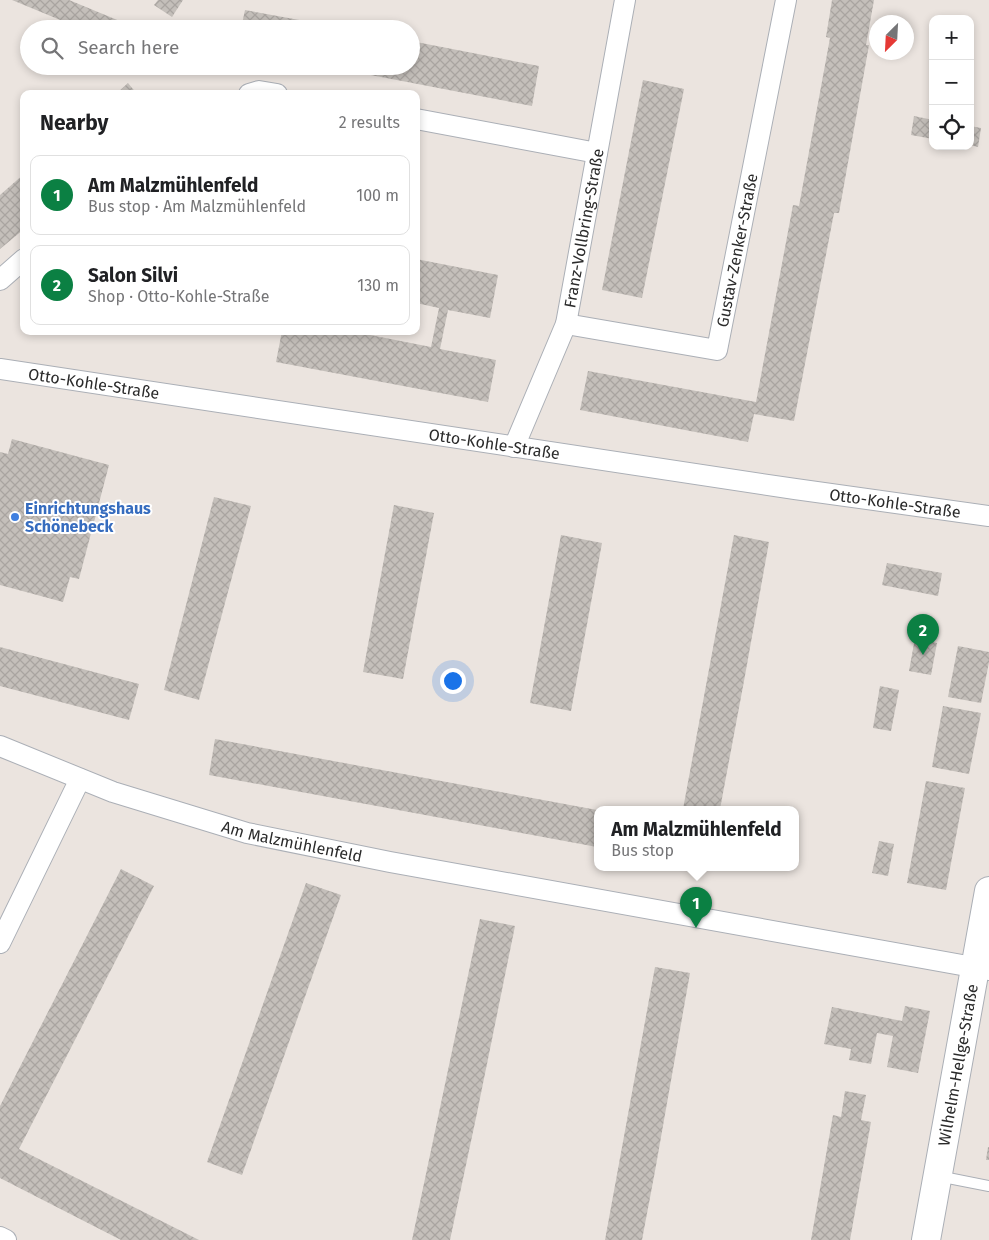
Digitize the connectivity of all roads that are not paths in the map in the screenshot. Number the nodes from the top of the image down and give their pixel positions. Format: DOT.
graph roads {
  1 [pos="625,0"];
  2 [pos="786,0"];
  3 [pos="420,121"];
  4 [pos="597,153"];
  5 [pos="20,262"];
  6 [pos="0,280"];
  7 [pos="566,324"];
  8 [pos="0,370"];
  9 [pos="514,447"];
  10 [pos="989,516"];
  11 [pos="0,746"];
  12 [pos="80,780"];
  13 [pos="989,891"];
  14 [pos="0,943"];
  15 [pos="983,968"];
  16 [pos="937,1176"];
  17 [pos="989,1186"];
  18 [pos="0,1237"];
  19 [pos="6,1240"];
  20 [pos="926,1240"];
  1 -- 4 [label="street, Franz-Vollbring-Straße"];
  2 -- 7 [label="street, Gustav-Zenker-Straße"];
  3 -- 4 [label="street"];
  4 -- 7 [label="street, Franz-Vollbring-Straße"];
  5 -- 6 [label="street"];
  7 -- 9 [label="street, Franz-Vollbring-Straße"];
  8 -- 9 [label="street, Otto-Kohle-Straße"];
  9 -- 10 [label="street, Otto-Kohle-Straße"];
  11 -- 12 [label="street, Am Malzmühlenfeld"];
  12 -- 14 [label="street"];
  12 -- 15 [label="street, Am Malzmühlenfeld"];
  13 -- 15 [label="main road, Wilhelm-Hellge-Straße"];
  15 -- 16 [label="main road, Wilhelm-Hellge-Straße"];
  16 -- 17 [label="lane"];
  16 -- 20 [label="main road, Wilhelm-Hellge-Straße"];
  18 -- 19 [label="street"];
}
